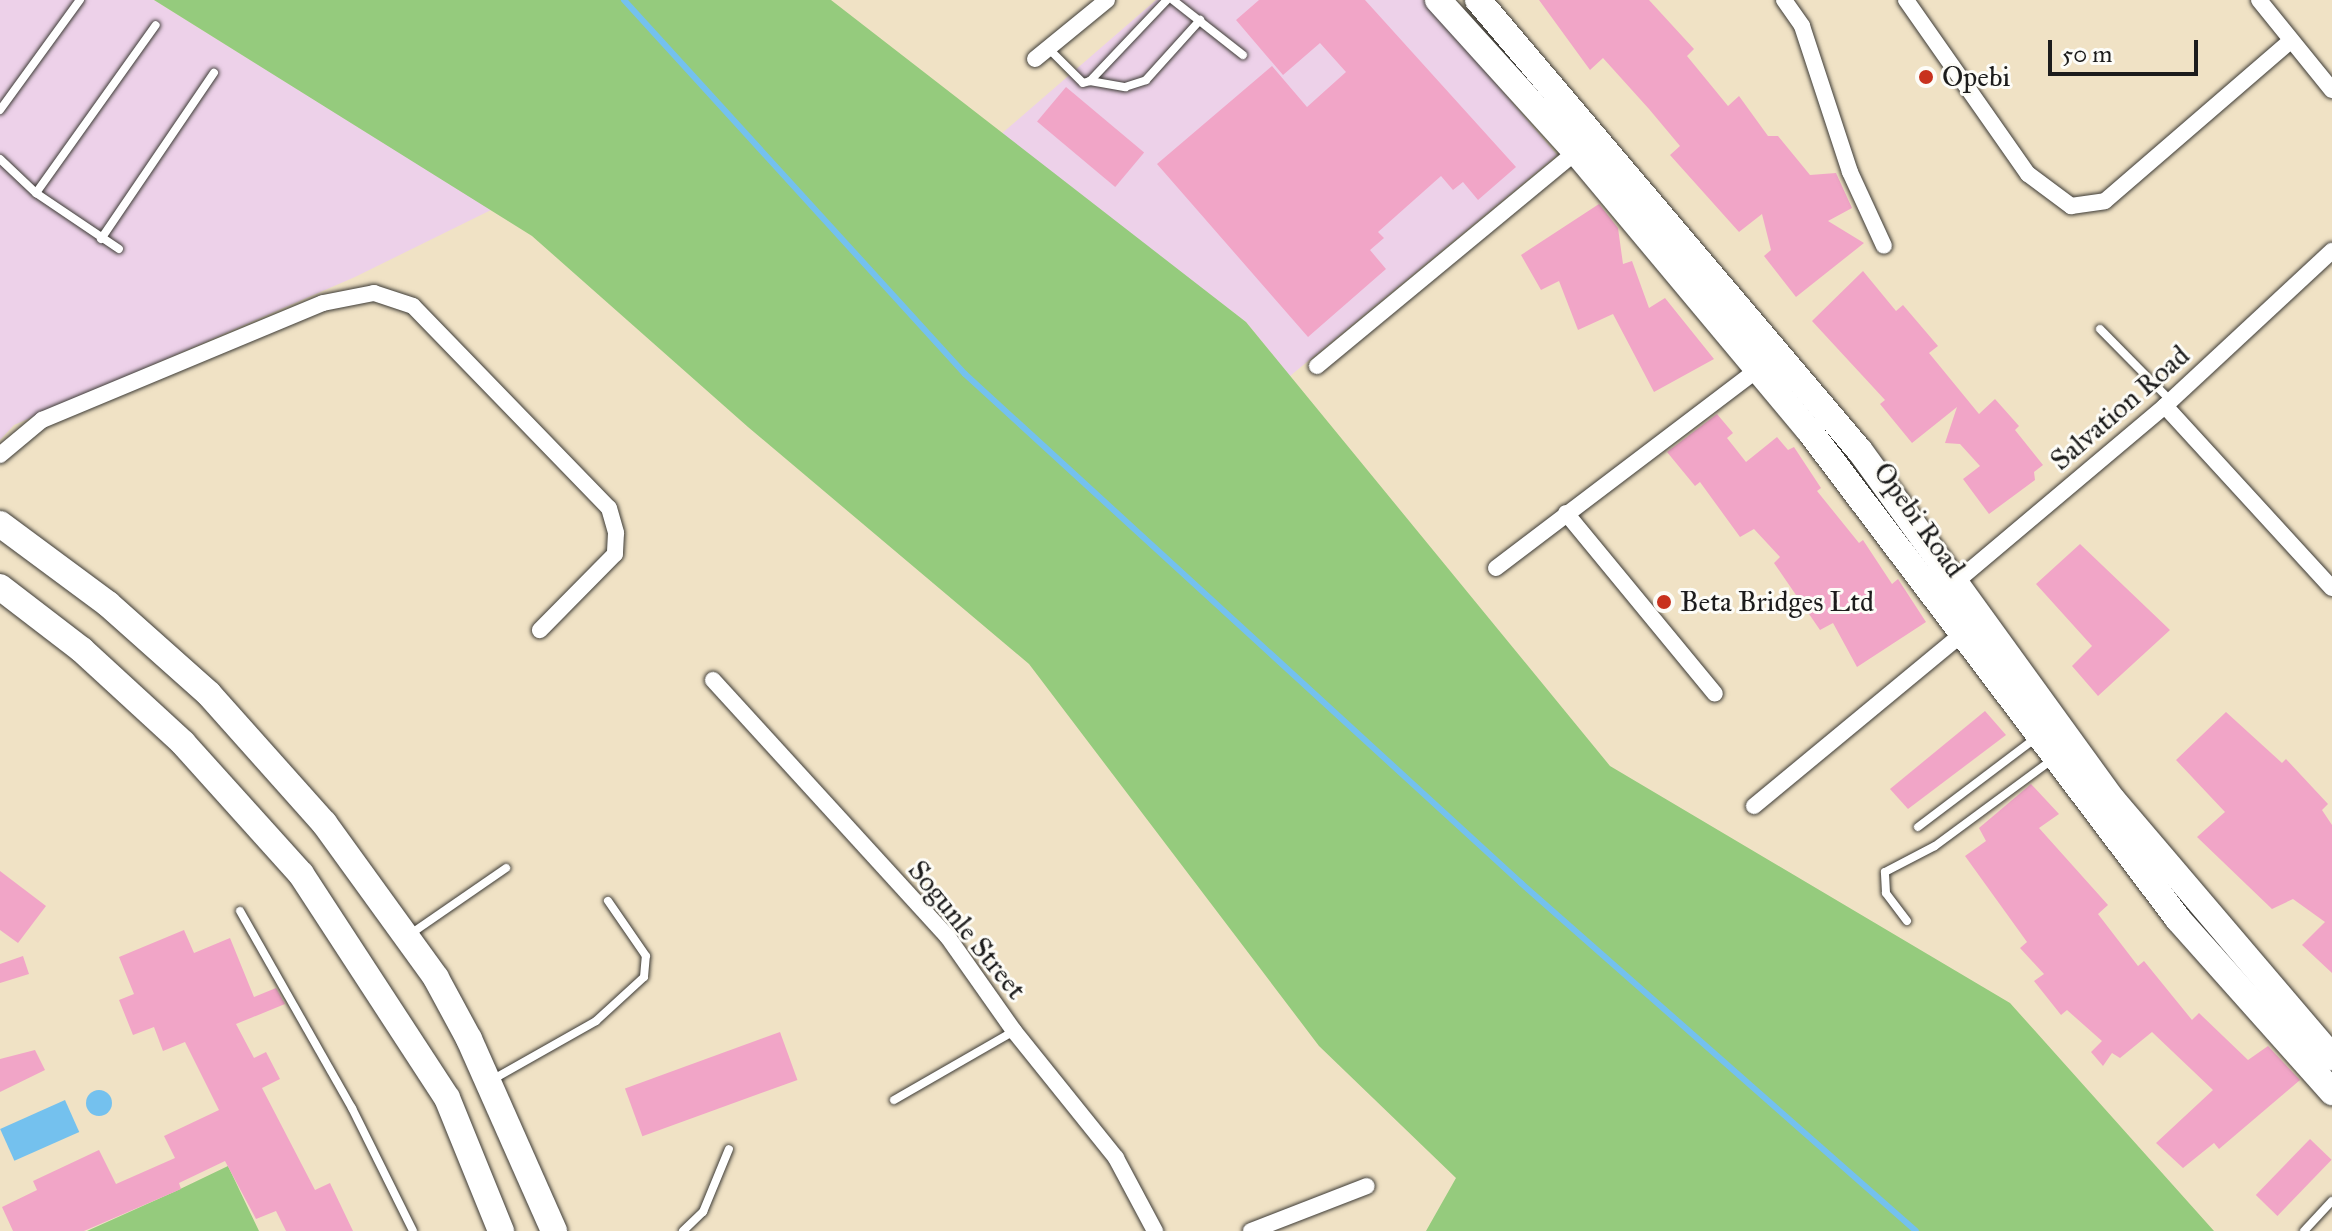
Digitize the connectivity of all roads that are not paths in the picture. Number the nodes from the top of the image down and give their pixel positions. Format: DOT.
graph roads {
  1 [pos="80,0"];
  2 [pos="1107,0"];
  3 [pos="1170,0"];
  4 [pos="1438,0"];
  5 [pos="1478,0"];
  6 [pos="1784,0"];
  7 [pos="1906,0"];
  8 [pos="2259,0"];
  9 [pos="1200,20"];
  10 [pos="156,25"];
  11 [pos="2289,42"];
  12 [pos="1042,54"];
  13 [pos="1243,55"];
  14 [pos="214,73"];
  15 [pos="1090,81"];
  16 [pos="2332,90"];
  17 [pos="0,110"];
  18 [pos="1576,152"];
  19 [pos="0,159"];
  20 [pos="36,193"];
  21 [pos="101,239"];
  22 [pos="1884,246"];
  23 [pos="119,249"];
  24 [pos="2332,251"];
  25 [pos="2100,329"];
  26 [pos="1317,366"];
  27 [pos="1758,369"];
  28 [pos="2168,403"];
  29 [pos="0,455"];
  30 [pos="1566,513"];
  31 [pos="0,524"];
  32 [pos="1496,568"];
  33 [pos="0,587"];
  34 [pos="2332,588"];
  35 [pos="1946,589"];
  36 [pos="540,630"];
  37 [pos="1962,634"];
  38 [pos="713,680"];
  39 [pos="1715,694"];
  40 [pos="2038,737"];
  41 [pos="2054,759"];
  42 [pos="1754,806"];
  43 [pos="1918,827"];
  44 [pos="506,868"];
  45 [pos="608,901"];
  46 [pos="240,911"];
  47 [pos="1907,921"];
  48 [pos="409,936"];
  49 [pos="1014,1031"];
  50 [pos="2332,1057"];
  51 [pos="489,1082"];
  52 [pos="2332,1092"];
  53 [pos="894,1100"];
  54 [pos="729,1149"];
  55 [pos="539,1174"];
  56 [pos="1367,1186"];
  57 [pos="2332,1201"];
  58 [pos="552,1203"];
  59 [pos="413,1231"];
  60 [pos="501,1231"];
  61 [pos="554,1231"];
  62 [pos="683,1231"];
  63 [pos="1155,1231"];
  64 [pos="1251,1231"];
  65 [pos="2304,1231"];
  1 -- 17 [label="lane"];
  2 -- 12 [label="street"];
  3 -- 9 [label="lane"];
  3 -- 15 [label="lane"];
  4 -- 18 [label="main road, Opebi Road"];
  5 -- 35 [label="main road, Opebi Road"];
  6 -- 22 [label="street"];
  7 -- 11 [label="street"];
  8 -- 11 [label="street"];
  9 -- 13 [label="lane"];
  9 -- 15 [label="lane"];
  10 -- 20 [label="lane"];
  11 -- 16 [label="street"];
  12 -- 15 [label="lane"];
  14 -- 21 [label="lane"];
  18 -- 26 [label="street"];
  18 -- 27 [label="main road, Opebi Road"];
  19 -- 20 [label="lane"];
  20 -- 21 [label="lane"];
  21 -- 23 [label="lane"];
  24 -- 28 [label="street, Salvation Road"];
  25 -- 28 [label="lane"];
  27 -- 30 [label="street"];
  27 -- 35 [label="main road, Opebi Road"];
  28 -- 34 [label="street"];
  28 -- 35 [label="street, Salvation Road"];
  29 -- 36 [label="street"];
  30 -- 32 [label="street"];
  30 -- 39 [label="street"];
  31 -- 48 [label="main road"];
  33 -- 60 [label="main road"];
  35 -- 37 [label="main road, Opebi Road"];
  35 -- 50 [label="main road, Opebi Road"];
  37 -- 40 [label="main road, Opebi Road"];
  37 -- 42 [label="street"];
  38 -- 49 [label="street, Sogunle Street"];
  40 -- 41 [label="main road, Opebi Road"];
  40 -- 43 [label="lane"];
  41 -- 47 [label="lane"];
  41 -- 52 [label="main road, Opebi Road"];
  44 -- 48 [label="lane"];
  45 -- 51 [label="lane"];
  46 -- 59 [label="lane"];
  48 -- 51 [label="main road"];
  49 -- 53 [label="lane"];
  49 -- 63 [label="street, Sogunle Street"];
  51 -- 61 [label="main road"];
  54 -- 62 [label="lane"];
  55 -- 58 [label="lane"];
  56 -- 64 [label="street"];
  57 -- 65 [label="lane"];
}
